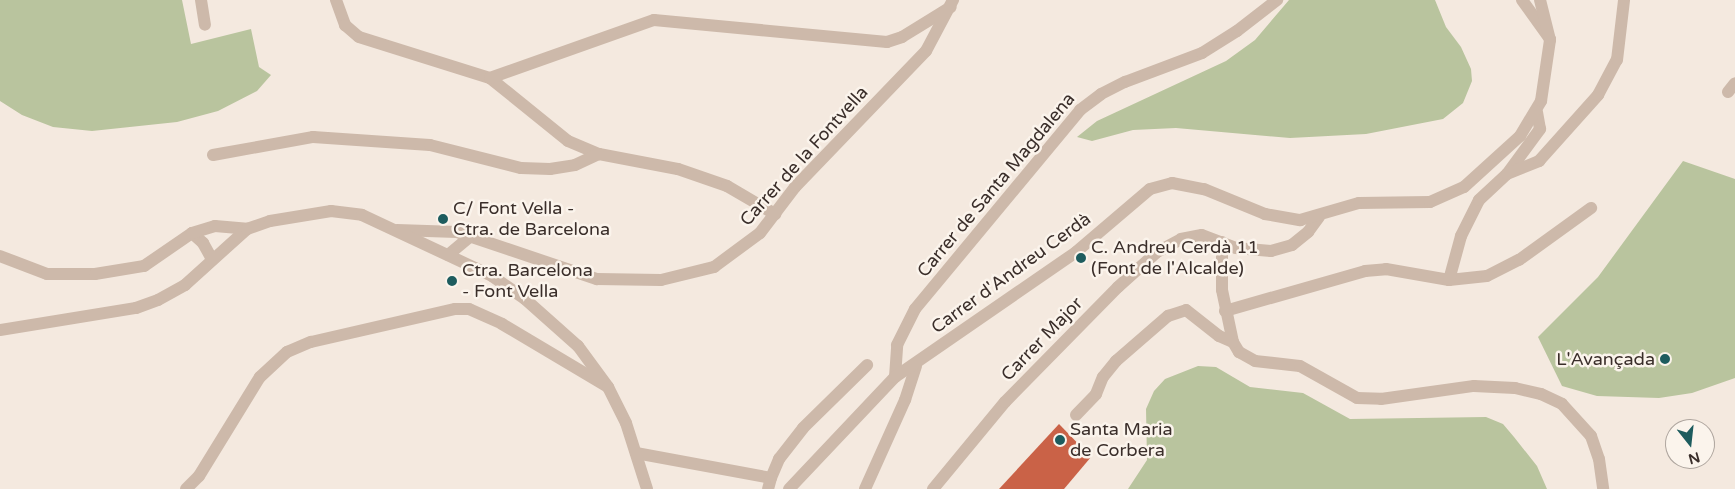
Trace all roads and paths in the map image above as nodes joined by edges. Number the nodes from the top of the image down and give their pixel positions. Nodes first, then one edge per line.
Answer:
1 (201, 0) edge
2 (336, 0) edge
3 (1277, 0) edge
4 (1522, 0) edge
5 (1540, 0) edge
6 (1624, 0) edge
7 (952, 3) edge
8 (205, 25) dead end
9 (1550, 40) junction
10 (490, 78) junction
11 (1537, 112) junction
12 (599, 154) junction
13 (213, 155) dead end
14 (1507, 174) junction
15 (1592, 208) dead end
16 (775, 214) junction
17 (1319, 217) junction
18 (247, 229) junction
19 (397, 230) junction
20 (192, 233) junction
21 (468, 238) junction
22 (1222, 242) junction
23 (448, 254) junction
24 (0, 256) edge
25 (212, 259) junction
26 (1449, 280) junction
27 (1225, 312) junction
28 (0, 330) edge
29 (1233, 342) junction
30 (867, 365) dead end
31 (916, 366) junction
32 (895, 377) junction
33 (608, 387) junction
34 (1076, 415) dead end
35 (636, 452) junction
36 (769, 483) edge
37 (186, 489) edge
38 (646, 489) edge
39 (789, 489) edge
40 (865, 489) edge
41 (933, 489) edge
42 (1603, 489) edge

1 - 8 street
2 - 10 street
3 - 32 street, Carrer de Santa Magdalena
4 - 9 street
5 - 9 street
6 - 14 street
7 - 10 street
7 - 16 street, Carrer de la Fontvella
9 - 11 street
10 - 12 street
11 - 14 street
11 - 17 street
12 - 13 street
12 - 16 street
14 - 26 street
15 - 26 street
16 - 21 street, Carrer de la Fontvella
17 - 22 street, Carrer Major
17 - 31 street, Carrer d'Andreu Cerdà
18 - 19 street
18 - 20 street
18 - 25 street
19 - 21 street, Carrer de la Fontvella
19 - 23 street
20 - 24 street
20 - 25 street
21 - 23 street
22 - 27 street
22 - 41 street, Carrer Major
23 - 33 street
25 - 28 street
26 - 27 street
27 - 29 street
29 - 34 street
29 - 42 street
30 - 36 street
31 - 32 street, Carrer d'Andreu Cerdà
31 - 40 street
32 - 39 street, Carrer d'Andreu Cerdà
33 - 35 street
33 - 37 street
35 - 36 street
35 - 38 street

